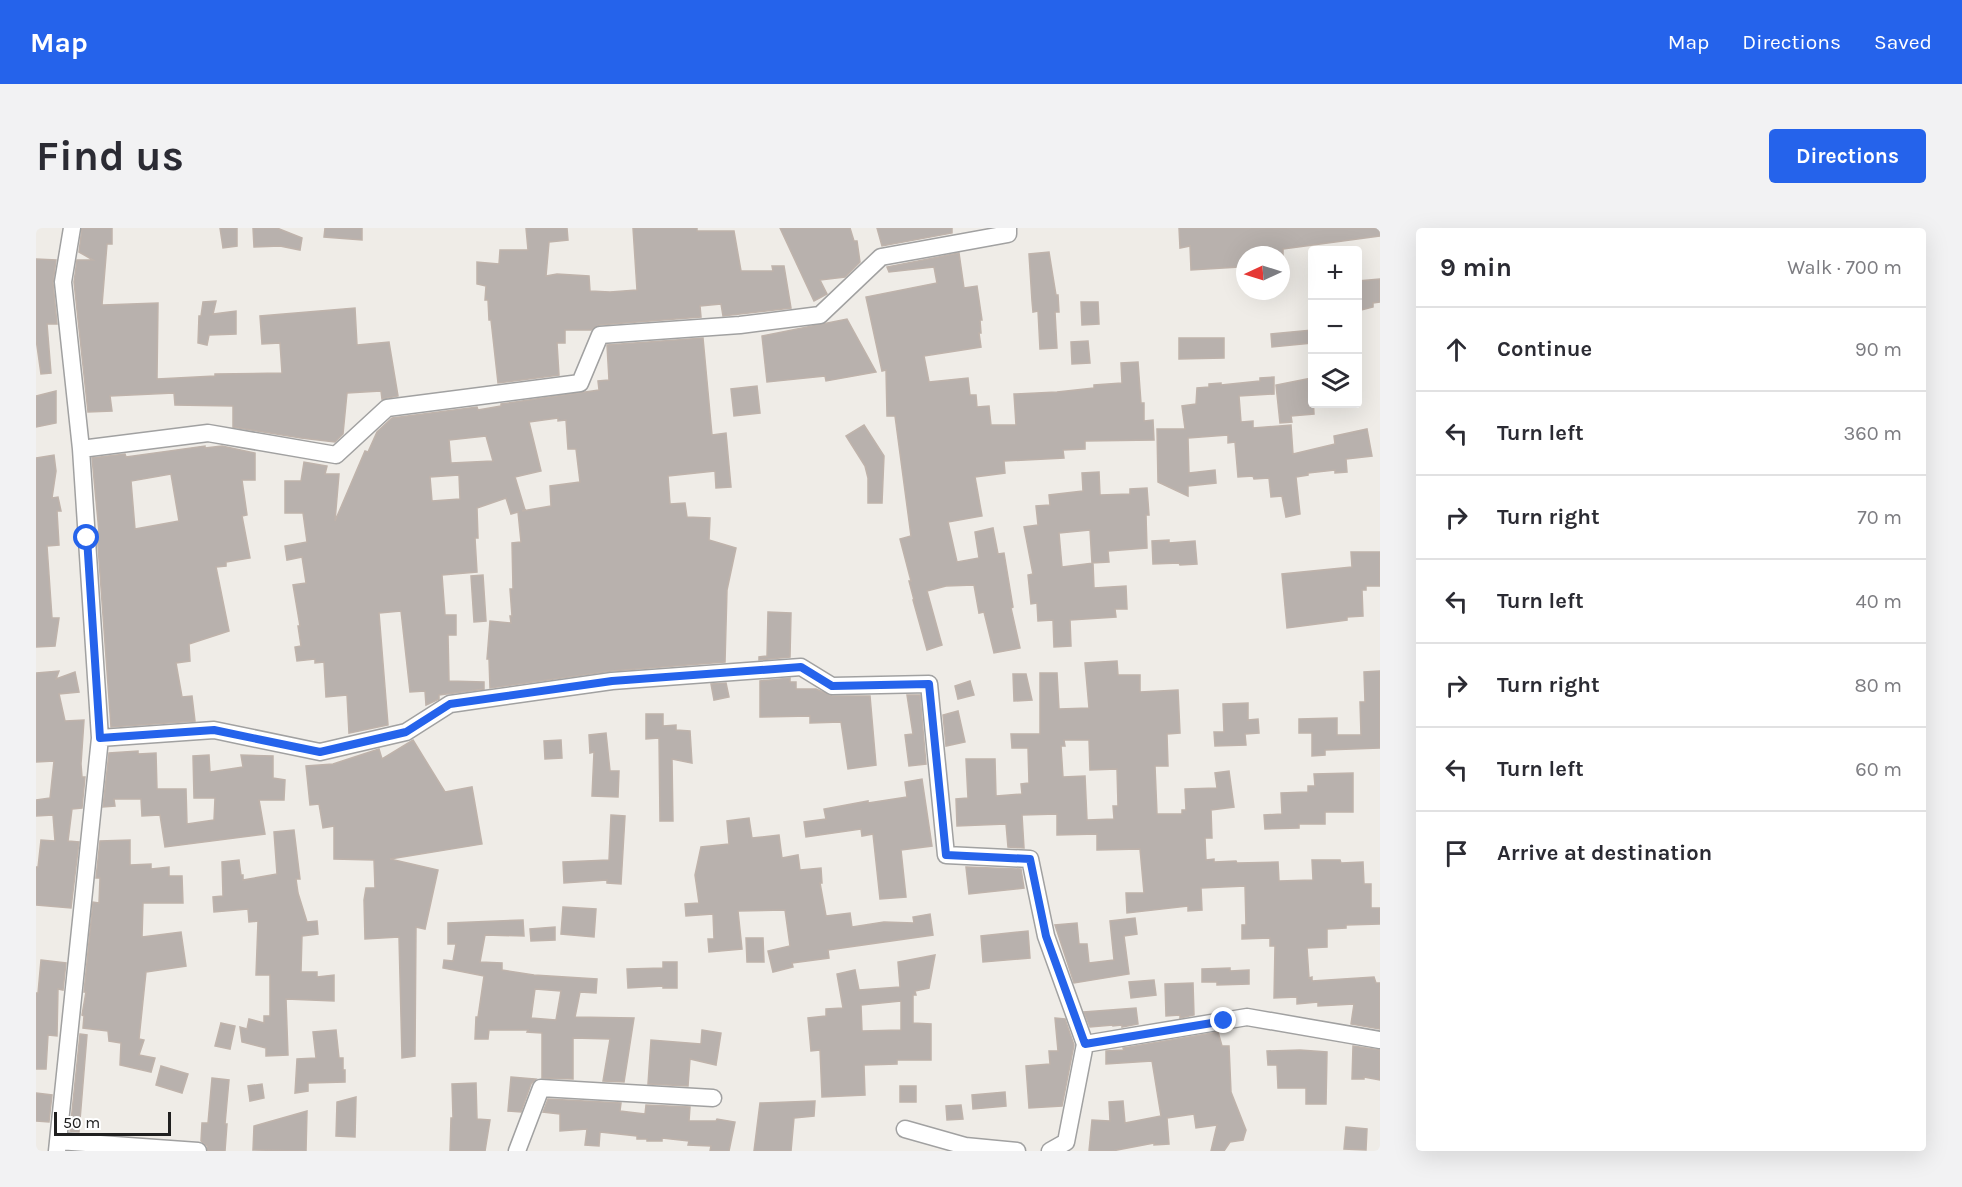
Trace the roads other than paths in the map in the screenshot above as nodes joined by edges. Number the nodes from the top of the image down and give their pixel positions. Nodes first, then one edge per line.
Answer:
1 (72, 228) edge
2 (1008, 228) edge
3 (81, 449) junction
4 (100, 738) junction
5 (1380, 1040) edge
6 (1085, 1044) junction
7 (713, 1098) dead end
8 (905, 1130) dead end
9 (58, 1146) edge
10 (198, 1151) edge
11 (517, 1151) edge
12 (1017, 1151) edge
13 (1050, 1151) edge

1 - 3 street
2 - 3 street
3 - 4 street
4 - 6 street
4 - 9 street
5 - 6 street
6 - 13 street
7 - 11 street
8 - 12 street
9 - 10 street

